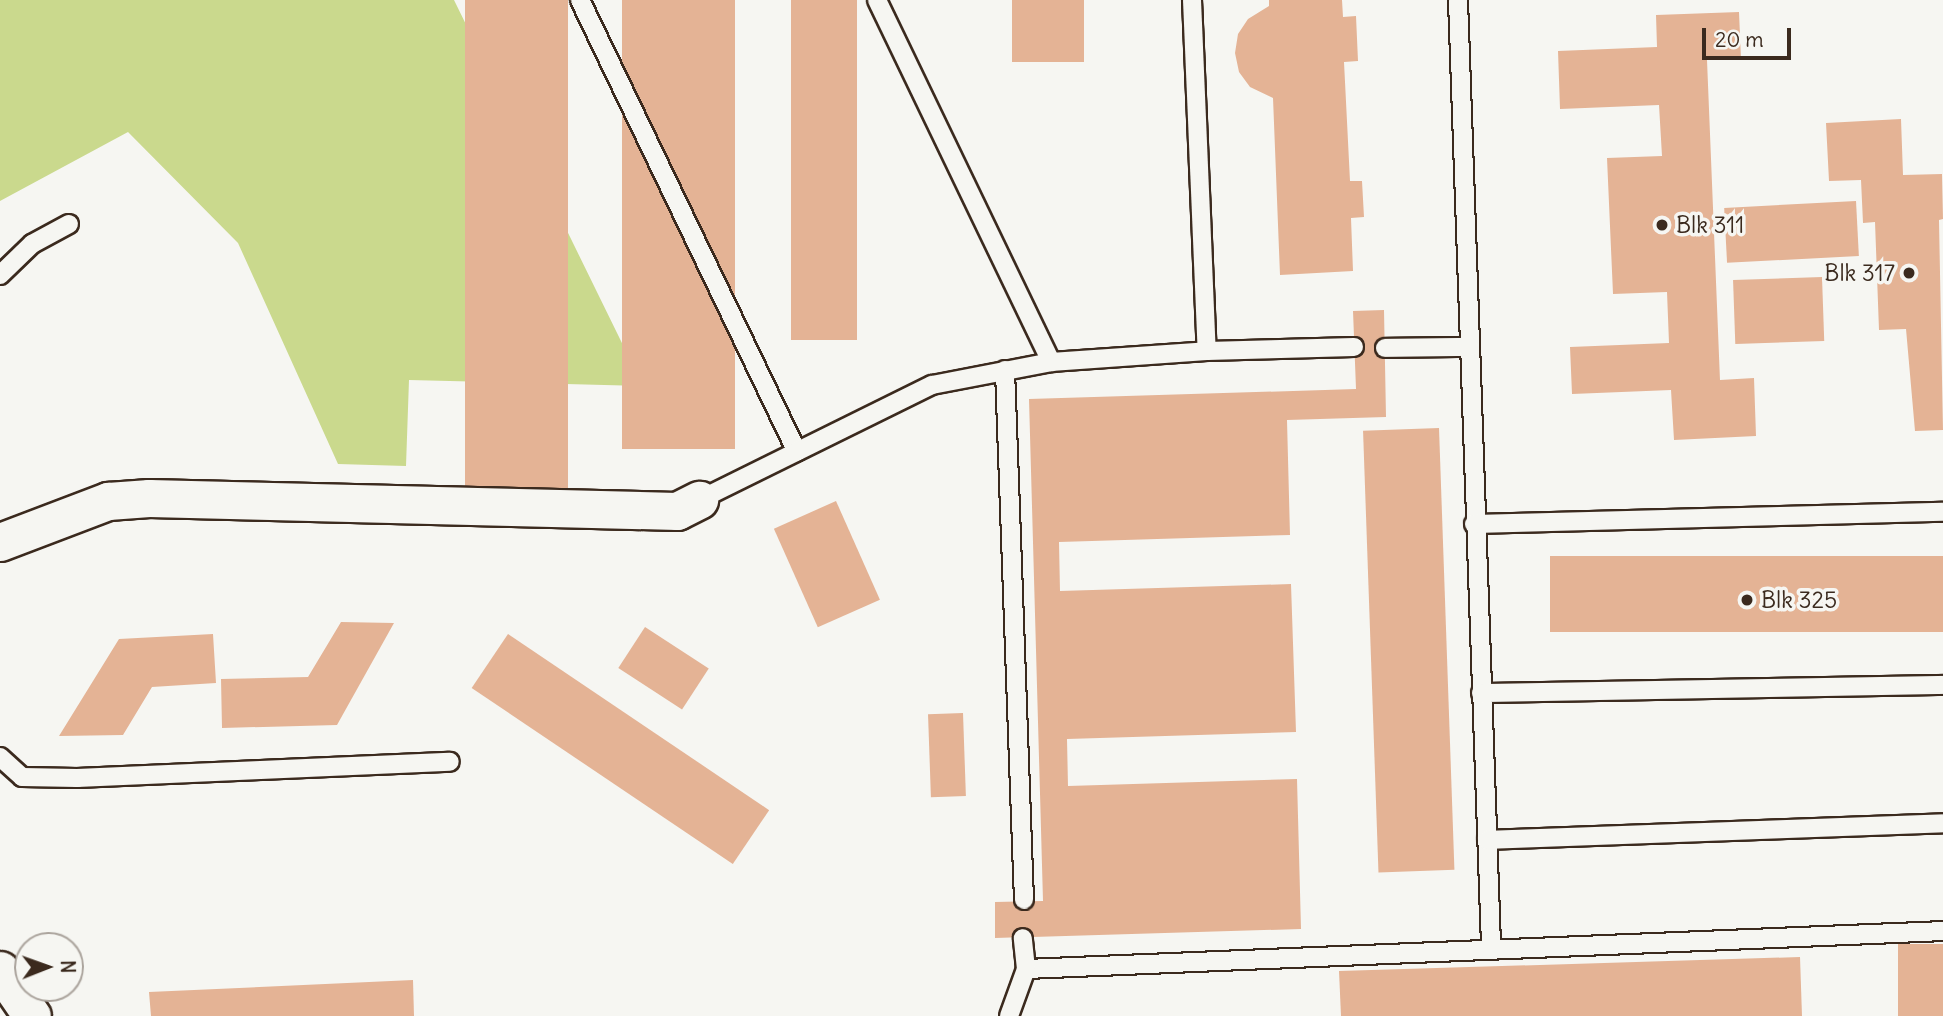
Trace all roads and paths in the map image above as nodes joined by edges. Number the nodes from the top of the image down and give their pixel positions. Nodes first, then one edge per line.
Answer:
1 (580, 0) edge
2 (877, 0) edge
3 (1192, 0) edge
4 (1458, 0) edge
5 (69, 224) dead end
6 (0, 275) edge
7 (1354, 348) dead end
8 (1385, 348) dead end
9 (1469, 348) junction
10 (1207, 351) junction
11 (1051, 362) junction
12 (1005, 370) junction
13 (797, 452) junction
14 (699, 500) joint
15 (1943, 512) edge
16 (1474, 524) junction
17 (0, 542) edge
18 (1943, 685) edge
19 (1481, 693) junction
20 (0, 757) edge
21 (450, 762) dead end
22 (1943, 823) edge
23 (1487, 840) junction
24 (1024, 901) dead end
25 (1943, 931) edge
26 (1023, 938) dead end
27 (1491, 947) junction
28 (1026, 969) junction
29 (0, 970) edge
30 (32, 1016) edge
31 (1009, 1016) edge

1 - 13 lane
2 - 11 lane
3 - 10 lane
4 - 9 lane
5 - 6 lane
7 - 10 lane
8 - 9 lane
9 - 16 lane
10 - 11 lane
11 - 12 lane
12 - 13 lane
12 - 24 lane
13 - 14 lane
14 - 17 street
15 - 16 lane
16 - 19 lane
18 - 19 lane
19 - 23 lane
20 - 21 lane
22 - 23 lane
23 - 27 lane
25 - 27 lane
26 - 28 lane
27 - 28 lane
28 - 31 lane
29 - 30 street

